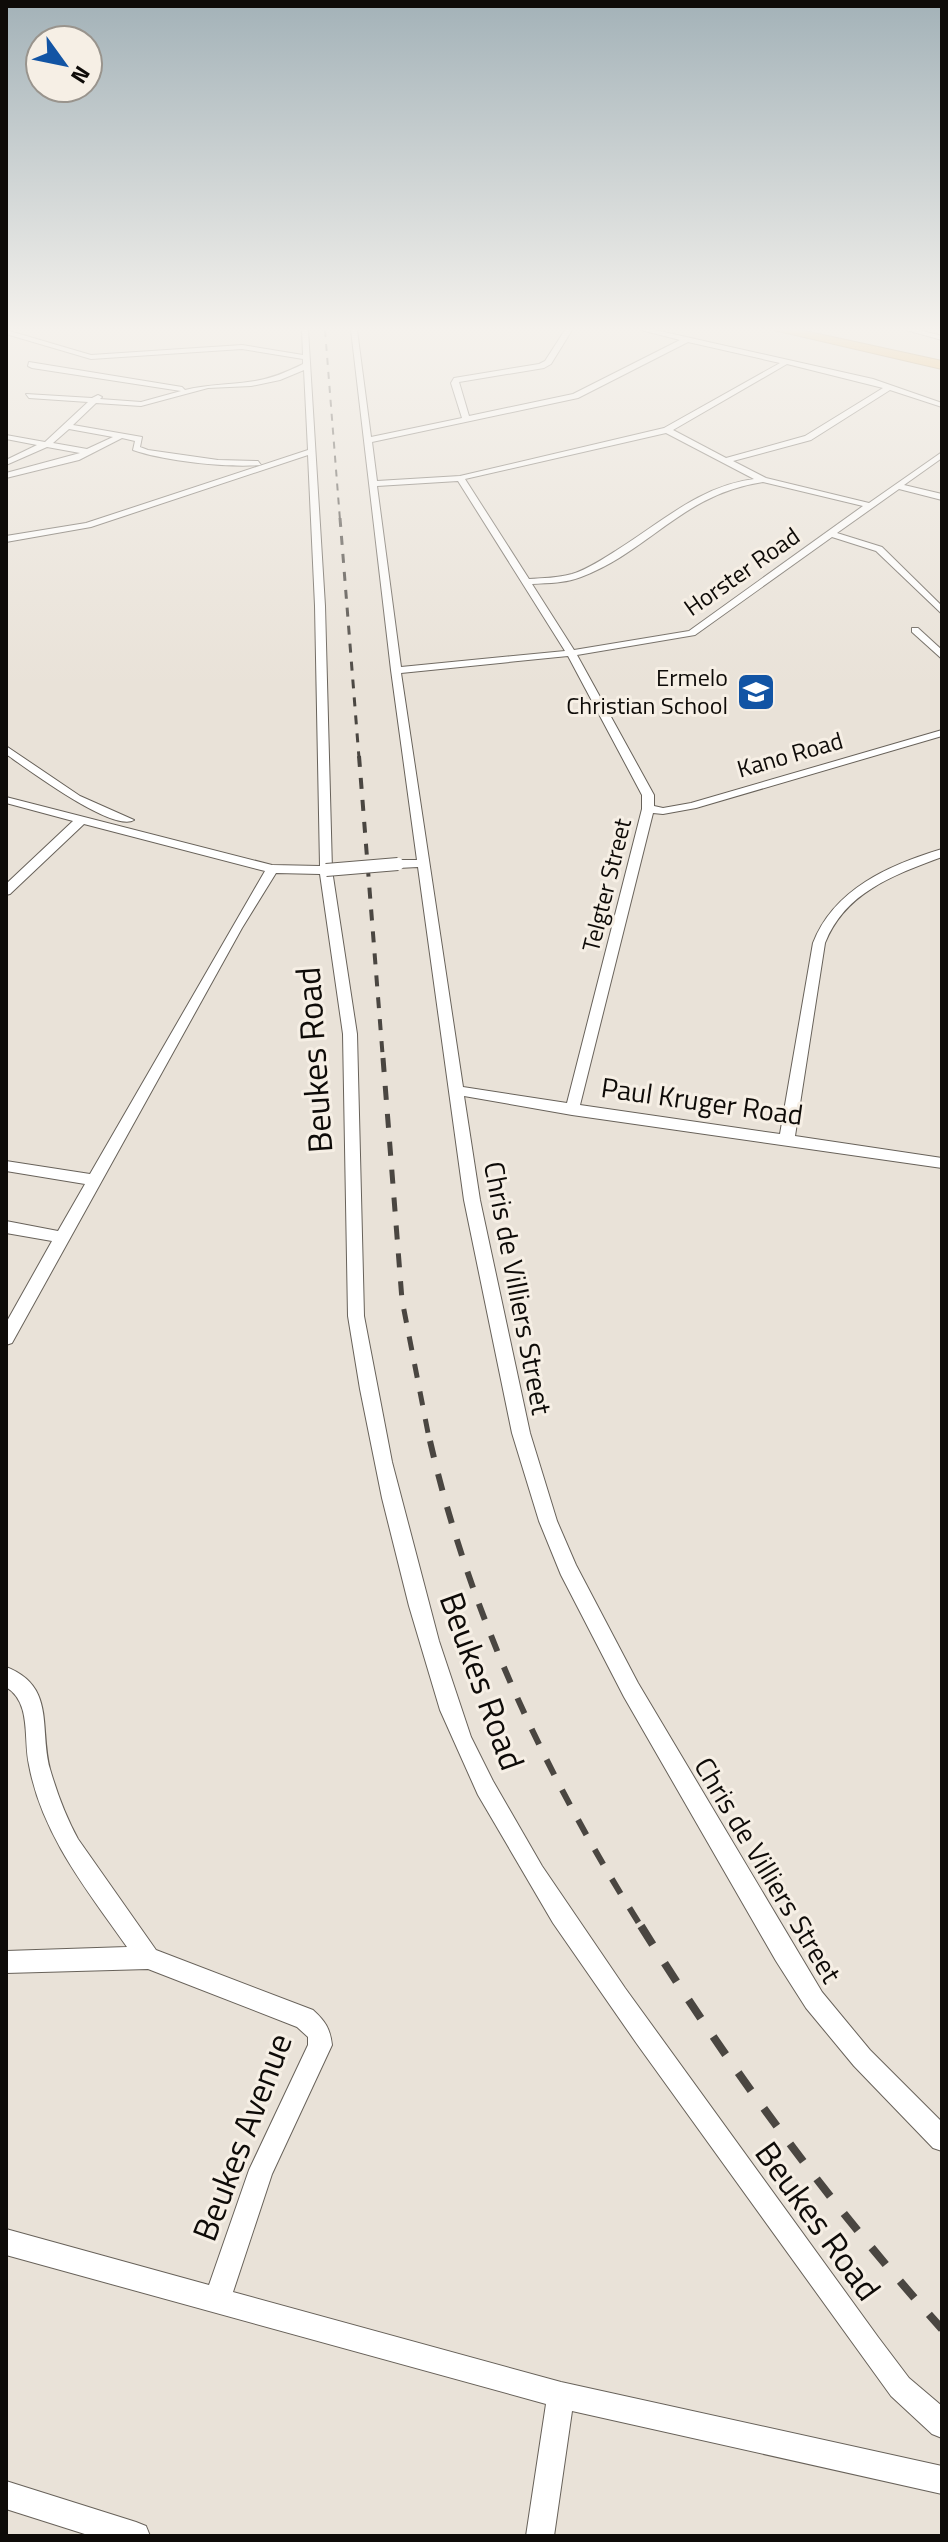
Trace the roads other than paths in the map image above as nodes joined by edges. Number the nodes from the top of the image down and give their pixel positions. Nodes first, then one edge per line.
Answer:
1 (36, 449) edge
2 (71, 449) edge
3 (96, 449) edge
4 (139, 449) edge
5 (369, 449) edge
6 (587, 449) edge
7 (704, 449) edge
8 (769, 449) edge
9 (312, 451) joint
10 (89, 452) junction
11 (942, 454) edge
12 (727, 460) junction
13 (6, 462) edge
14 (271, 463) junction
15 (28, 472) junction
16 (6, 476) edge
17 (460, 478) junction
18 (763, 480) junction
19 (374, 484) junction
20 (897, 486) junction
21 (942, 497) edge
22 (868, 505) junction
23 (831, 534) junction
24 (6, 539) edge
25 (525, 582) junction
26 (942, 611) edge
27 (915, 630) dead end
28 (571, 653) junction
29 (942, 656) edge
30 (396, 670) junction
31 (942, 733) edge
32 (6, 749) edge
33 (6, 800) edge
34 (648, 809) junction
35 (83, 818) junction
36 (176, 842) junction
37 (942, 853) edge
38 (424, 863) junction
39 (272, 869) junction
40 (326, 870) junction
41 (6, 891) edge
42 (455, 1090) junction
43 (572, 1110) junction
44 (787, 1138) junction
45 (942, 1163) edge
46 (6, 1166) edge
47 (94, 1180) junction
48 (6, 1227) edge
49 (62, 1237) junction
50 (8, 1330) edge
51 (6, 1676) edge
52 (148, 1958) junction
53 (6, 1962) edge
54 (942, 2139) edge
55 (6, 2242) edge
56 (217, 2300) junction
57 (561, 2395) junction
58 (942, 2424) edge
59 (942, 2480) edge
60 (6, 2495) edge
61 (136, 2536) edge
62 (540, 2536) edge

1 - 13 street
2 - 10 street
3 - 10 street
4 - 14 street
5 - 19 street, Chris de Villiers Street
6 - 17 street
7 - 12 street
8 - 12 street
9 - 14 street
9 - 40 street, Beukes Road
10 - 15 street
11 - 20 street, Horster Road
12 - 18 street
13 - 15 street
14 - 24 street
15 - 16 street
17 - 19 street
17 - 25 street, Telgter Street
18 - 22 street
18 - 25 street
19 - 30 street, Chris de Villiers Street
20 - 21 street
20 - 22 street, Horster Road
22 - 23 street, Horster Road
23 - 26 street
23 - 28 street, Horster Road
25 - 28 street, Telgter Street
27 - 29 street
28 - 30 street, Horster Road
28 - 34 street, Telgter Street
30 - 38 street, Chris de Villiers Street
31 - 34 street, Kano Road
32 - 36 street
33 - 35 street
34 - 43 street, Telgter Street
35 - 36 street
35 - 41 street
36 - 39 street
37 - 44 street
38 - 40 street, bridge
38 - 42 street, Chris de Villiers Street
39 - 40 street
39 - 47 street
40 - 58 street, Beukes Road
42 - 43 street, Paul Kruger Road
42 - 54 street, Chris de Villiers Street
43 - 44 street, Paul Kruger Road
44 - 45 street, Paul Kruger Road
46 - 47 street
47 - 49 street
48 - 49 street
49 - 50 street
51 - 52 street
52 - 53 street
52 - 56 street, Beukes Avenue
55 - 56 street
56 - 57 street
57 - 59 street
57 - 62 street
60 - 61 street

